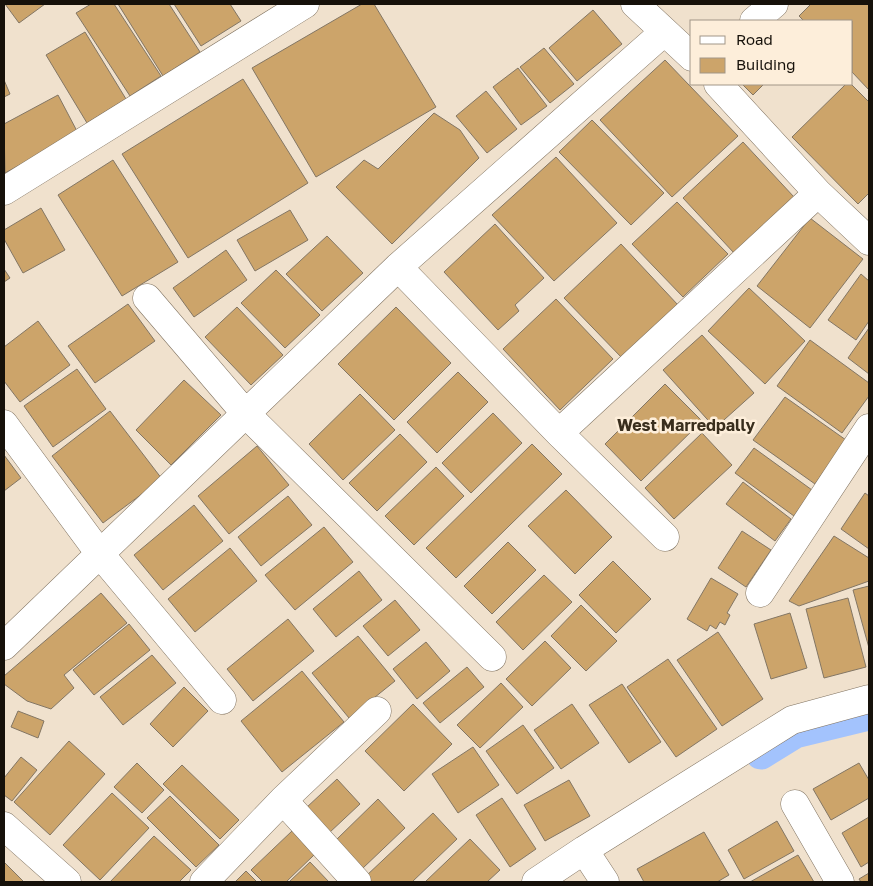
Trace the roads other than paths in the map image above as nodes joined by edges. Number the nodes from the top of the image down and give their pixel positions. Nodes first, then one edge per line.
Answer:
1 (305, 4) edge
2 (635, 4) edge
3 (774, 4) edge
4 (755, 20) edge
5 (664, 32) junction
6 (690, 55) edge
7 (719, 85) edge
8 (4, 191) edge
9 (818, 193) junction
10 (869, 241) edge
11 (398, 267) junction
12 (147, 298) dead end
13 (246, 414) junction
14 (4, 424) edge
15 (869, 428) edge
16 (559, 433) junction
17 (665, 537) dead end
18 (100, 554) junction
19 (760, 593) dead end
20 (4, 646) edge
21 (492, 657) dead end
22 (869, 699) edge
23 (222, 700) dead end
24 (377, 711) dead end
25 (290, 793) junction
26 (795, 804) dead end
27 (4, 826) edge
28 (594, 865) edge
29 (67, 882) edge
30 (204, 882) edge
31 (357, 882) edge
32 (536, 882) edge
33 (840, 882) edge

1 - 8 street
2 - 5 street
3 - 4 street
5 - 6 street
5 - 11 street
7 - 9 street
9 - 10 street
9 - 16 street
11 - 13 street
11 - 16 street
12 - 13 street
13 - 18 street
13 - 21 street
14 - 18 street
15 - 19 street
16 - 17 street
18 - 20 street
18 - 23 street
22 - 28 street
24 - 25 street
25 - 30 street
25 - 31 street
26 - 33 street
27 - 29 street
28 - 32 street

